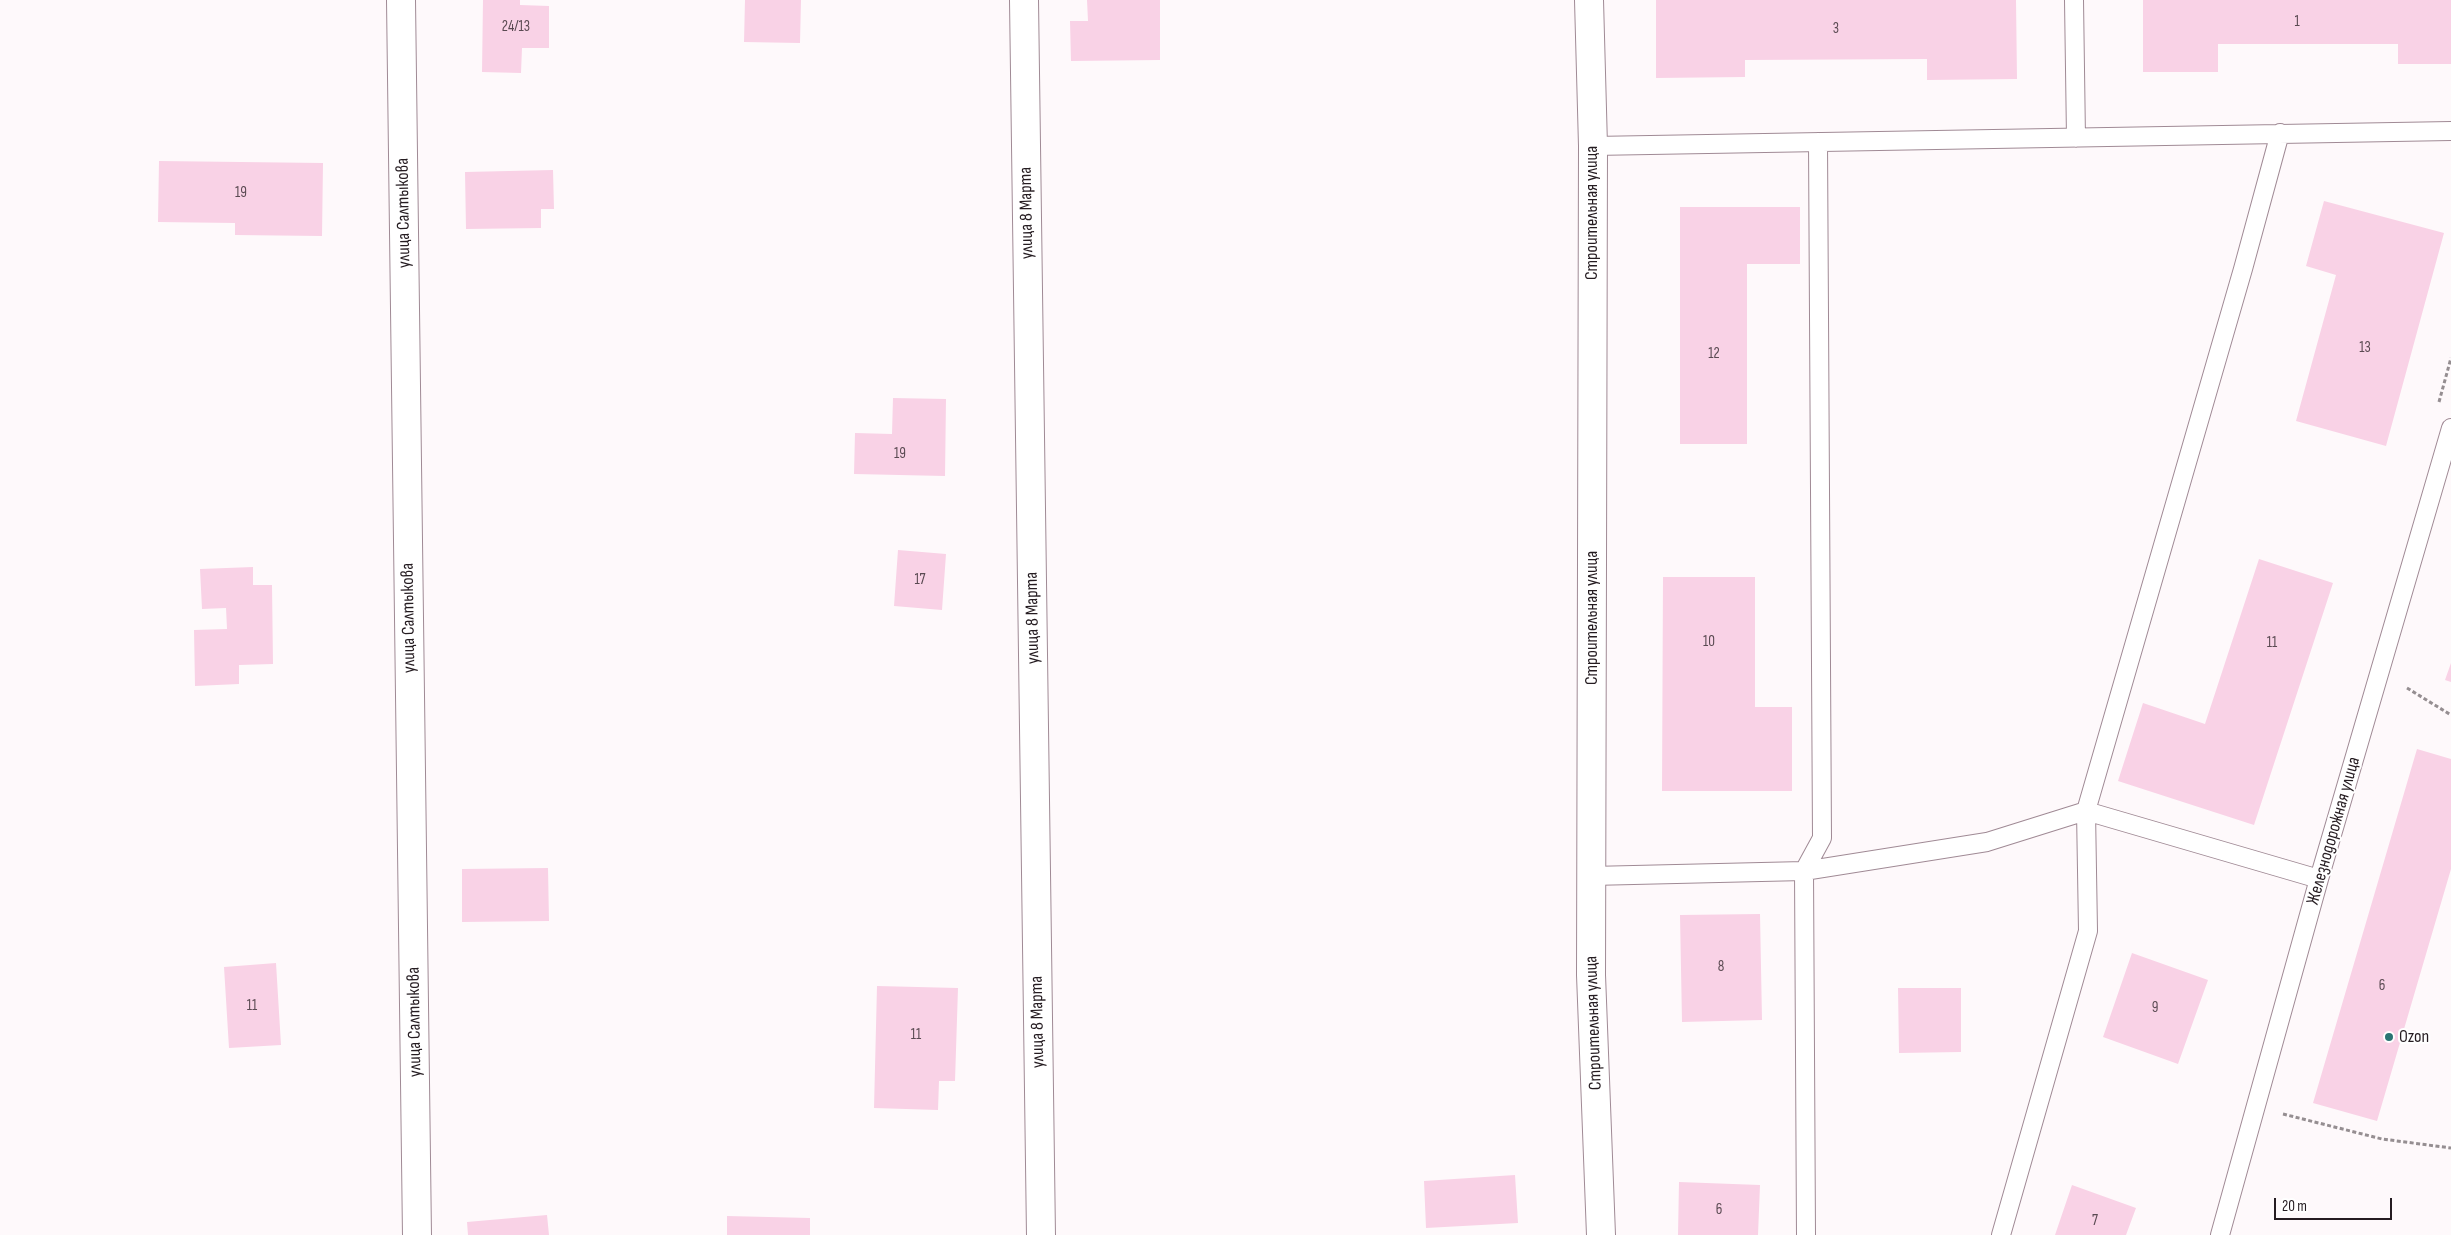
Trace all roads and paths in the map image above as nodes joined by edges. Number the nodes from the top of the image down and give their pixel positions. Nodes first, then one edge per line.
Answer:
1 (401, 0) edge
2 (1024, 0) edge
3 (1589, 0) edge
4 (2074, 0) edge
5 (2451, 131) edge
6 (2280, 133) junction
7 (2076, 138) junction
8 (1818, 142) junction
9 (1593, 146) junction
10 (2451, 428) edge
11 (2381, 673) junction
12 (2451, 715) edge
13 (2086, 812) junction
14 (1804, 871) junction
15 (1591, 876) junction
16 (2319, 879) junction
17 (2257, 1107) junction
18 (2451, 1148) edge
19 (417, 1235) edge
20 (1041, 1235) edge
21 (1601, 1235) edge
22 (1806, 1235) edge
23 (2001, 1235) edge
24 (2220, 1235) edge

1 - 19 street, улица Салтыкова
2 - 20 street, улица 8 Марта
3 - 9 street, Строительная улица
4 - 7 lane
5 - 6 lane
6 - 7 lane
6 - 13 lane
7 - 8 lane
8 - 9 lane
8 - 14 lane
9 - 15 street, Строительная улица
10 - 11 lane, Железнодорожная улица
11 - 12 path
11 - 16 lane, Железнодорожная улица
13 - 14 lane
13 - 16 lane
13 - 23 lane
14 - 15 lane
14 - 22 lane
15 - 21 street, Строительная улица
16 - 17 lane, Железнодорожная улица
17 - 18 path
17 - 24 lane, Железнодорожная улица

